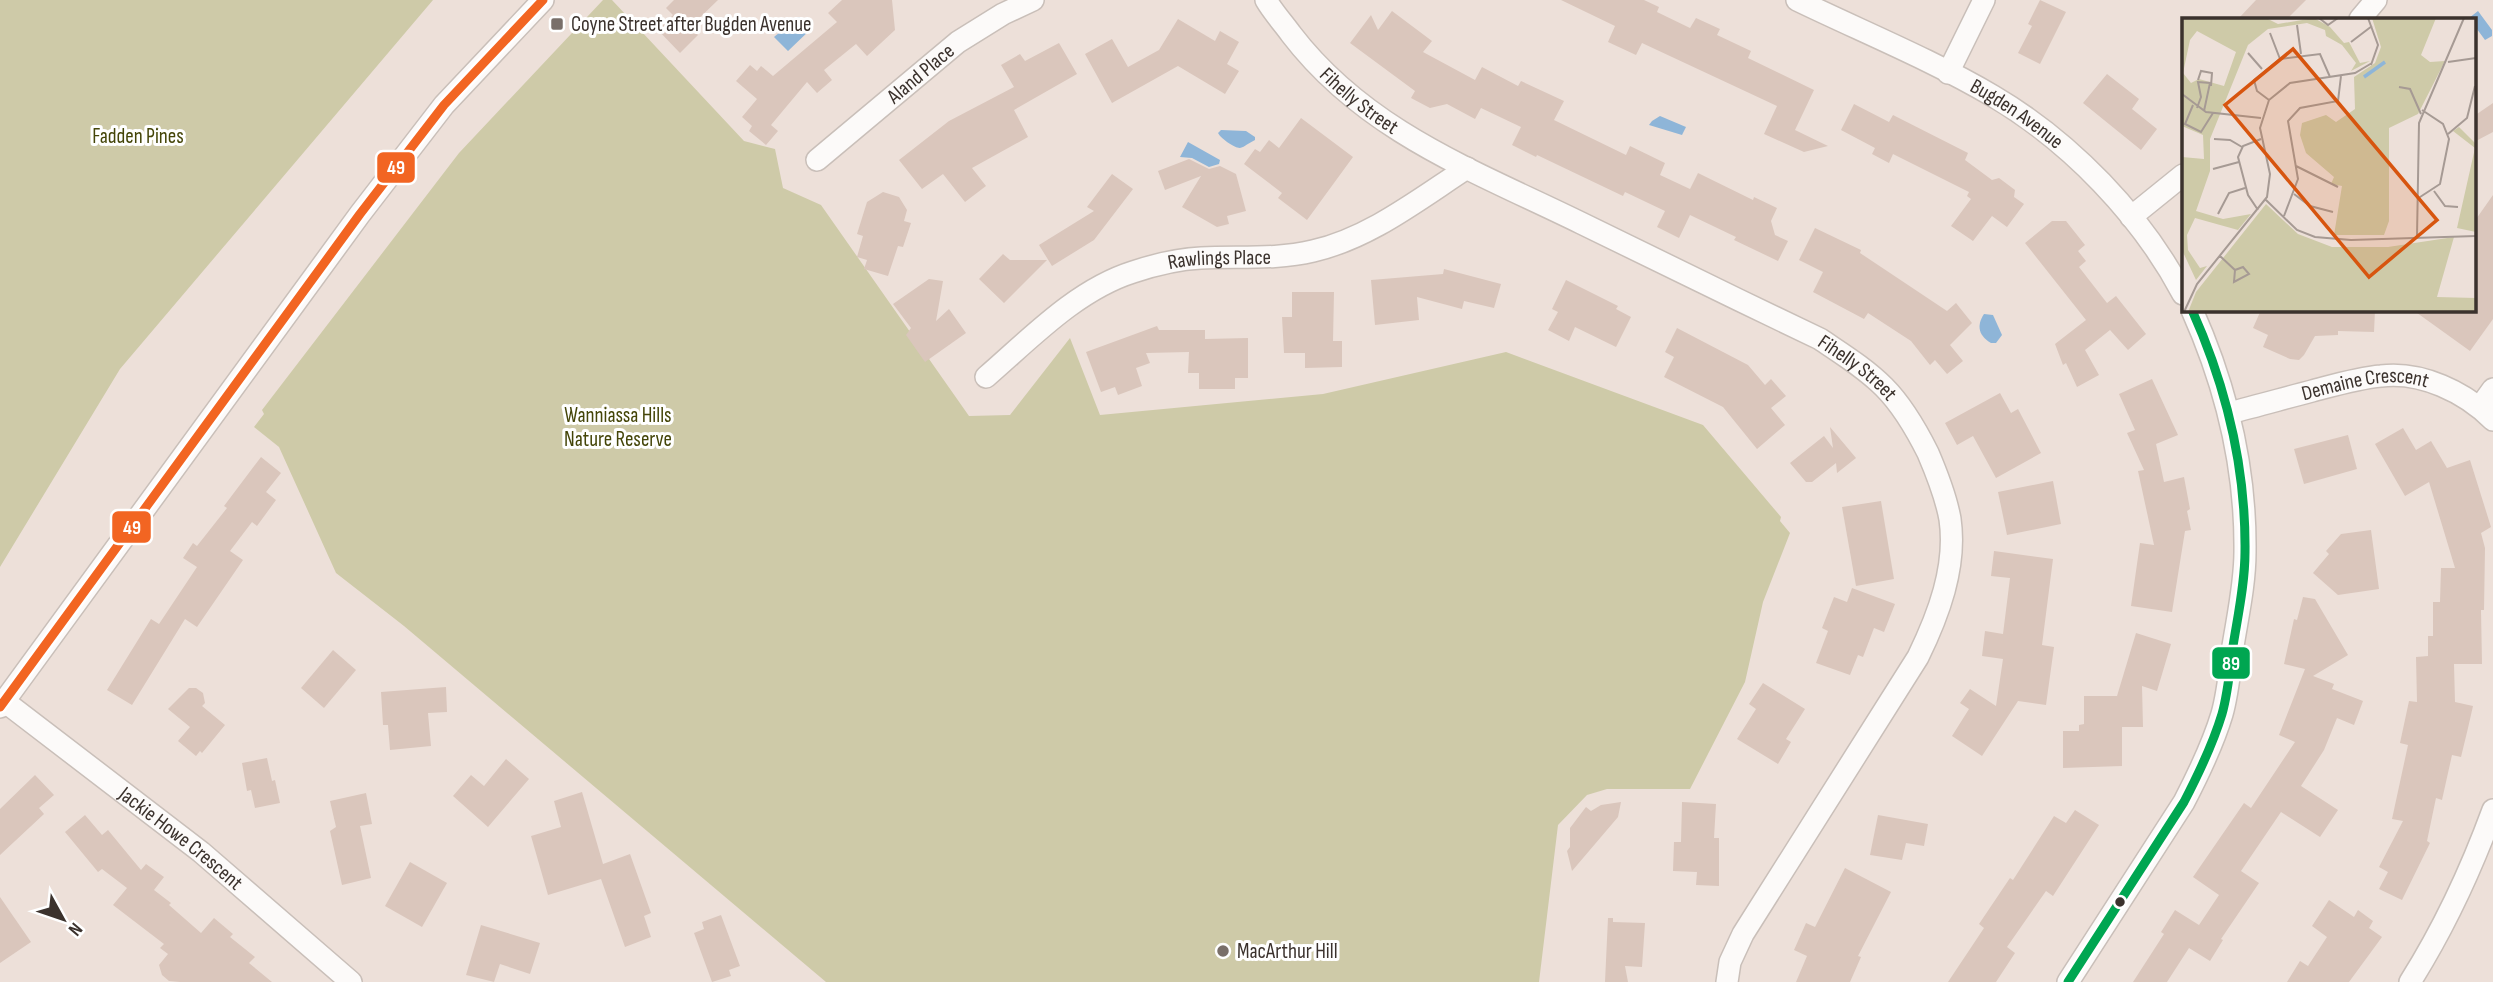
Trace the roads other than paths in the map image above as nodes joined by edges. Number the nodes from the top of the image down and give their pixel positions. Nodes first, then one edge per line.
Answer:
1 (542, 0) edge
2 (1033, 0) edge
3 (1266, 0) edge
4 (1797, 0) edge
5 (1984, 0) edge
6 (2376, 0) edge
7 (2361, 18) edge
8 (1948, 73) junction
9 (817, 160) dead end
10 (1467, 168) junction
11 (2182, 177) edge
12 (2131, 217) junction
13 (2182, 292) edge
14 (2193, 312) edge
15 (986, 377) dead end
16 (2493, 389) edge
17 (2229, 413) junction
18 (2486, 413) edge
19 (2, 704) edge
20 (2493, 810) edge
21 (2139, 862) junction
22 (327, 974) edge
23 (351, 982) edge
24 (1727, 982) edge
25 (2054, 982) edge
26 (2068, 982) edge
27 (2410, 982) edge

1 - 19 street
2 - 9 street, Aland Place
3 - 10 street, Fihelly Street
4 - 8 street, Bugden Avenue
5 - 8 street
6 - 7 street
8 - 12 street, Bugden Avenue
10 - 15 street, Rawlings Place
10 - 24 street, Fihelly Street
11 - 12 street
12 - 13 street, Bugden Avenue
14 - 17 street
16 - 18 street
17 - 18 street, Demaine Crescent
17 - 21 street
19 - 22 street, Jackie Howe Crescent
20 - 27 street
21 - 25 street
21 - 26 street
22 - 23 street, Jackie Howe Crescent

